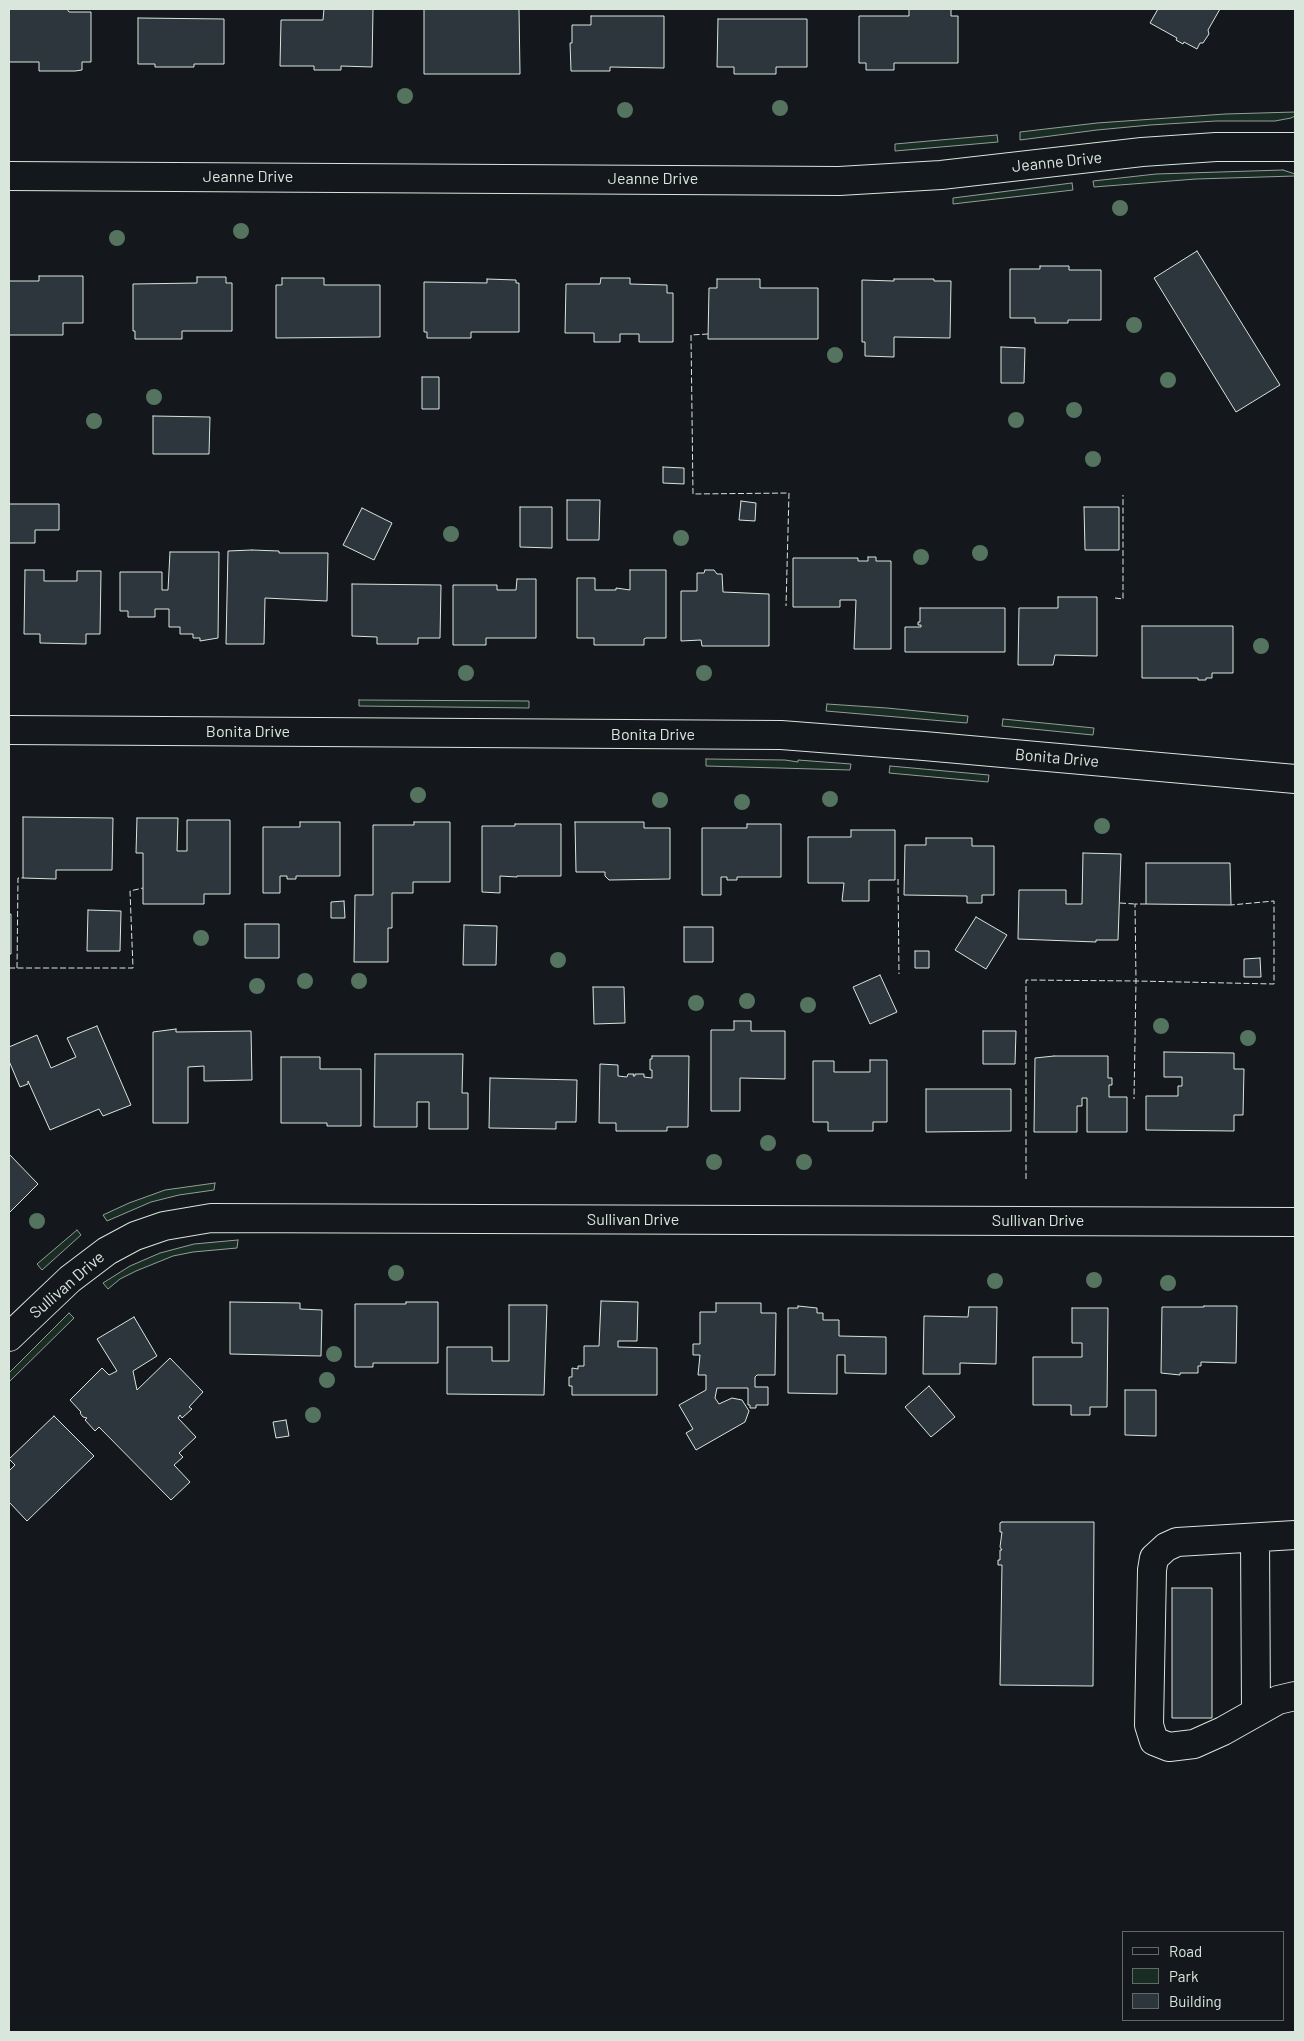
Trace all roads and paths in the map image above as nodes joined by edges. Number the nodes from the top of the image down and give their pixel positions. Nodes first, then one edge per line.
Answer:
1 (1295, 146) edge
2 (9, 176) edge
3 (9, 730) edge
4 (1295, 779) edge
5 (1295, 1222) edge
6 (9, 1337) edge
7 (1295, 1536) edge
8 (1256, 1538) junction
9 (1295, 1696) edge
10 (1256, 1711) junction

1 - 2 street, Jeanne Drive
3 - 4 street, Bonita Drive
5 - 6 street, Sullivan Drive
7 - 8 street
8 - 10 street
8 - 10 street
9 - 10 street

